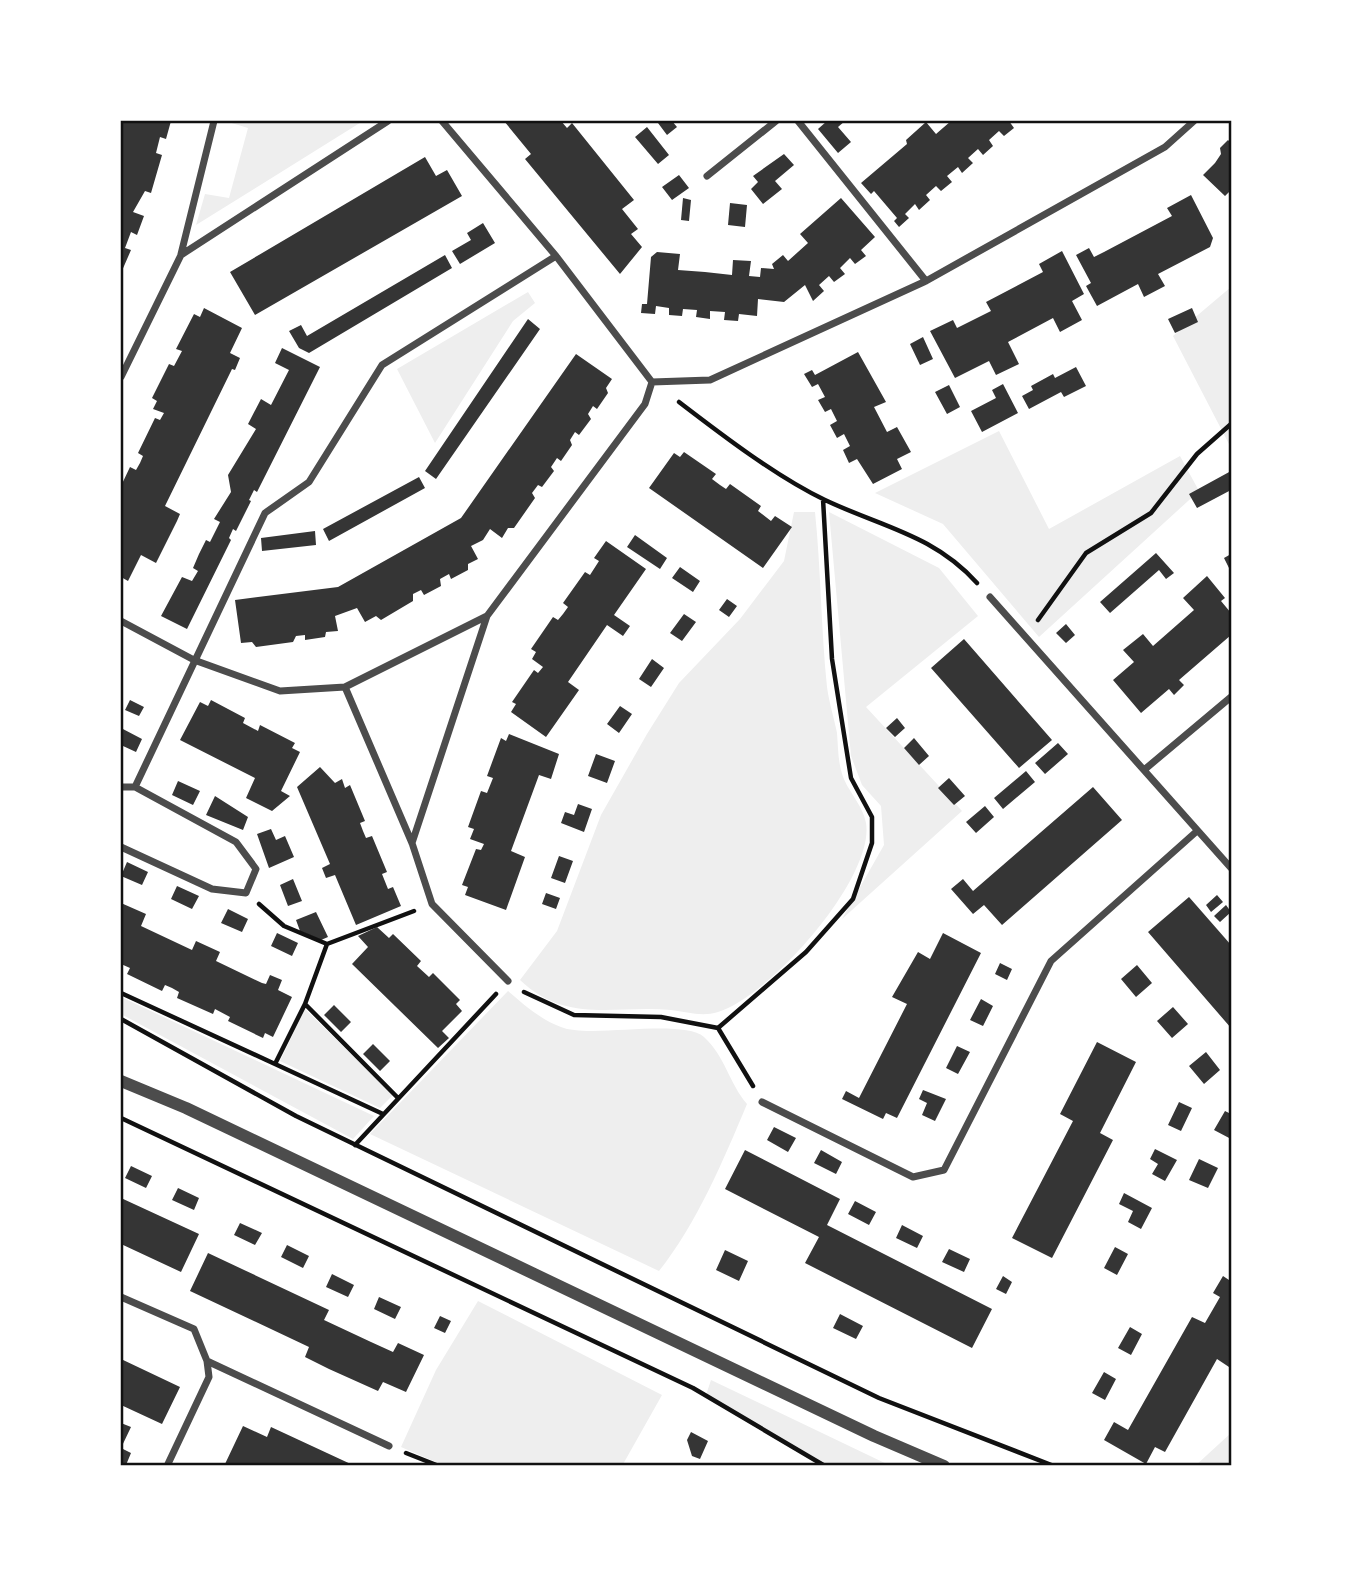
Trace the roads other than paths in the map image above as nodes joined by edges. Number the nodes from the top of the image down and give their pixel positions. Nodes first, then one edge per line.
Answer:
1 (214, 121) edge
2 (388, 121) edge
3 (442, 121) edge
4 (776, 121) edge
5 (798, 121) edge
6 (1194, 121) edge
7 (708, 176) dead end
8 (181, 255) junction
9 (556, 256) junction
10 (926, 281) junction
11 (121, 377) edge
12 (652, 382) junction
13 (990, 597) road end
14 (487, 616) junction
15 (121, 621) edge
16 (194, 660) junction
17 (345, 687) junction
18 (1231, 697) edge
19 (1144, 770) junction
20 (135, 786) junction
21 (121, 788) edge
22 (1197, 831) junction
23 (411, 843) junction
24 (121, 846) edge
25 (1231, 868) edge
26 (508, 981) road end
27 (121, 1081) edge
28 (762, 1102) road end
29 (121, 1297) edge
30 (207, 1361) junction
31 (389, 1446) road end
32 (167, 1466) edge
33 (944, 1466) edge

1 - 8 street
2 - 8 street
3 - 9 street
4 - 7 street
5 - 10 street
6 - 10 street
8 - 11 street
9 - 12 street
9 - 16 street
10 - 12 street
12 - 14 street
13 - 19 street
14 - 17 street
14 - 23 street
15 - 16 street
16 - 17 street
16 - 20 street
17 - 23 street
18 - 19 street
19 - 22 street
20 - 21 street
20 - 24 street
22 - 25 street
22 - 28 street
23 - 26 street
27 - 33 street
29 - 30 street
30 - 31 street
30 - 32 street

